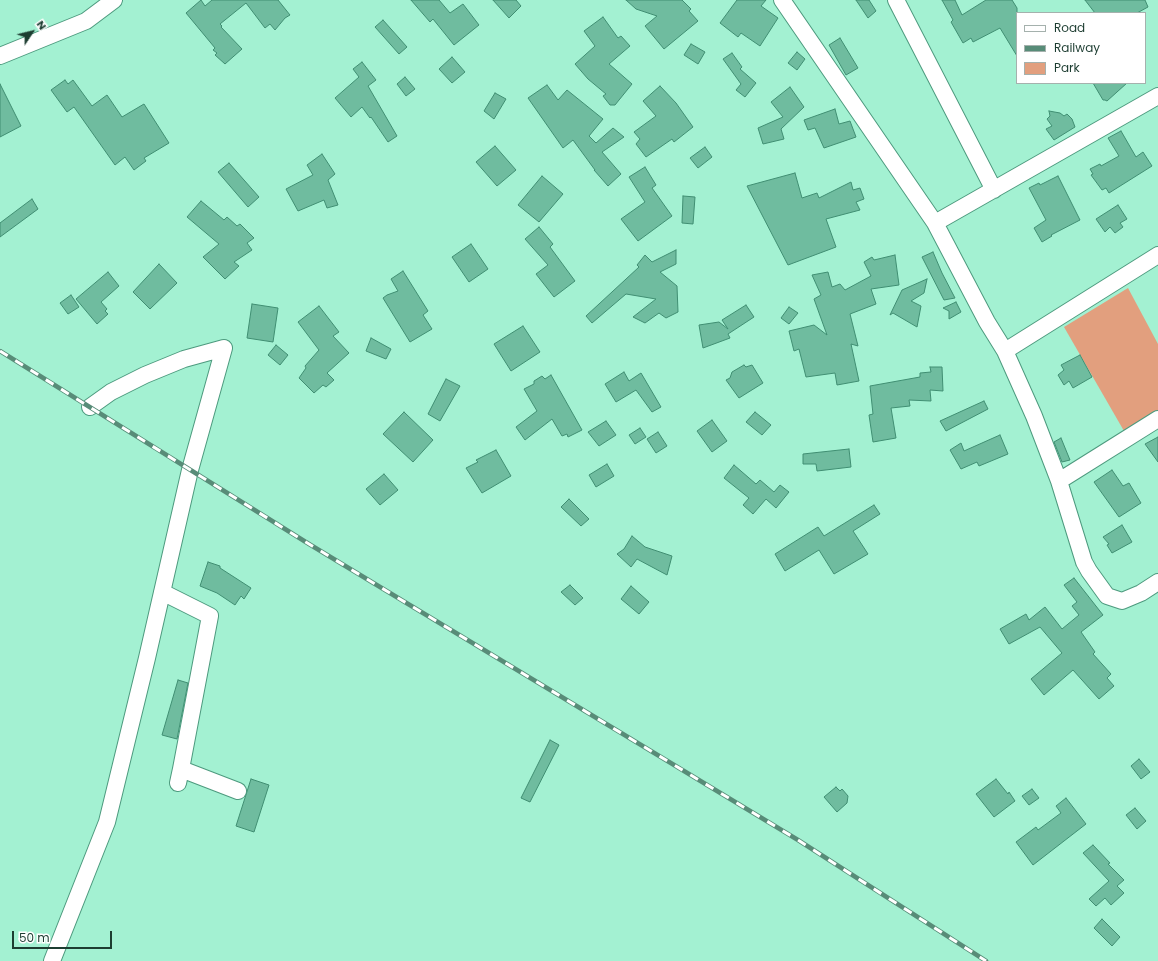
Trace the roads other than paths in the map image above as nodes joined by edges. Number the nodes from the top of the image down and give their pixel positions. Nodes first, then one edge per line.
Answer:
1 (114, 0) edge
2 (782, 0) edge
3 (896, 0) edge
4 (0, 56) edge
5 (1158, 96) edge
6 (994, 190) junction
7 (935, 223) junction
8 (1158, 255) edge
9 (1005, 351) junction
10 (90, 407) dead end
11 (1158, 419) edge
12 (1059, 481) junction
13 (1158, 582) edge
14 (162, 592) junction
15 (238, 791) dead end
16 (52, 961) edge

1 - 4 street
2 - 7 street
3 - 6 street
5 - 6 street
6 - 7 street
7 - 9 street
8 - 9 street
9 - 12 street
10 - 14 street
11 - 12 street
12 - 13 street
14 - 15 street
14 - 16 street

